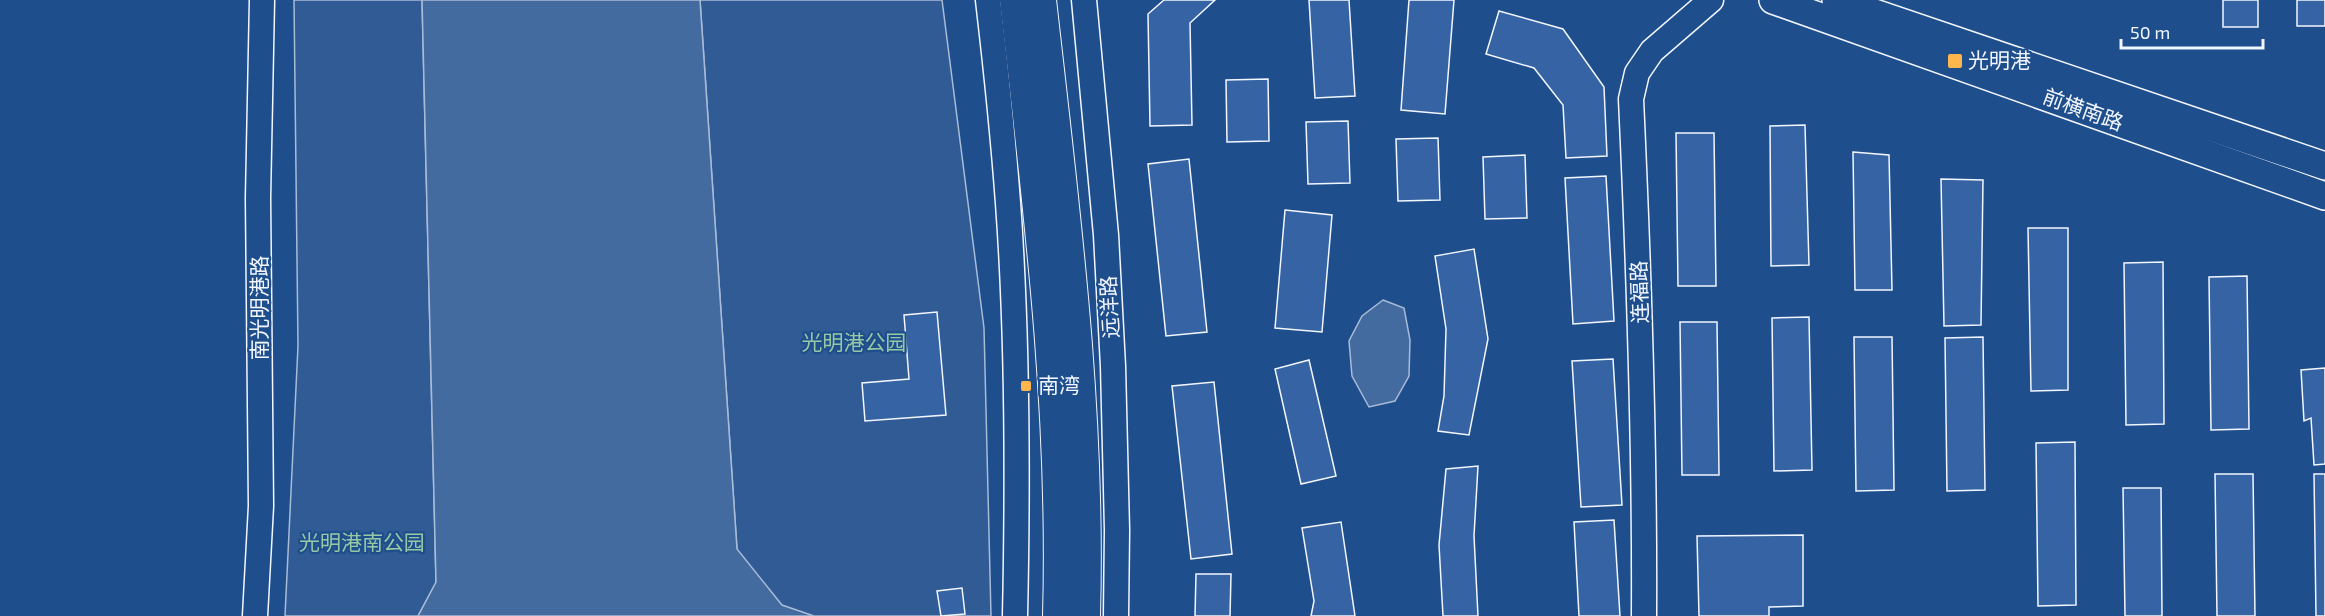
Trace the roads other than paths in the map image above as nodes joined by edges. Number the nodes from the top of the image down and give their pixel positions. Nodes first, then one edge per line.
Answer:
1 (262, 0) edge
2 (988, 0) edge
3 (1016, 0) edge
4 (1040, 0) edge
5 (1084, 0) edge
6 (1711, 0) edge
7 (1773, 0) edge
8 (1836, 0) edge
9 (2325, 166) edge
10 (2325, 196) edge
11 (255, 616) edge
12 (1015, 616) edge
13 (1059, 616) edge
14 (1084, 616) edge
15 (1116, 616) edge
16 (1644, 616) edge

1 - 11 street, 南光明港路
2 - 12 street
3 - 13 highway
4 - 14 highway
5 - 15 street, 远洋路
6 - 16 street, 连福路
7 - 10 main road, 前横南路
8 - 9 main road, 前横南路

